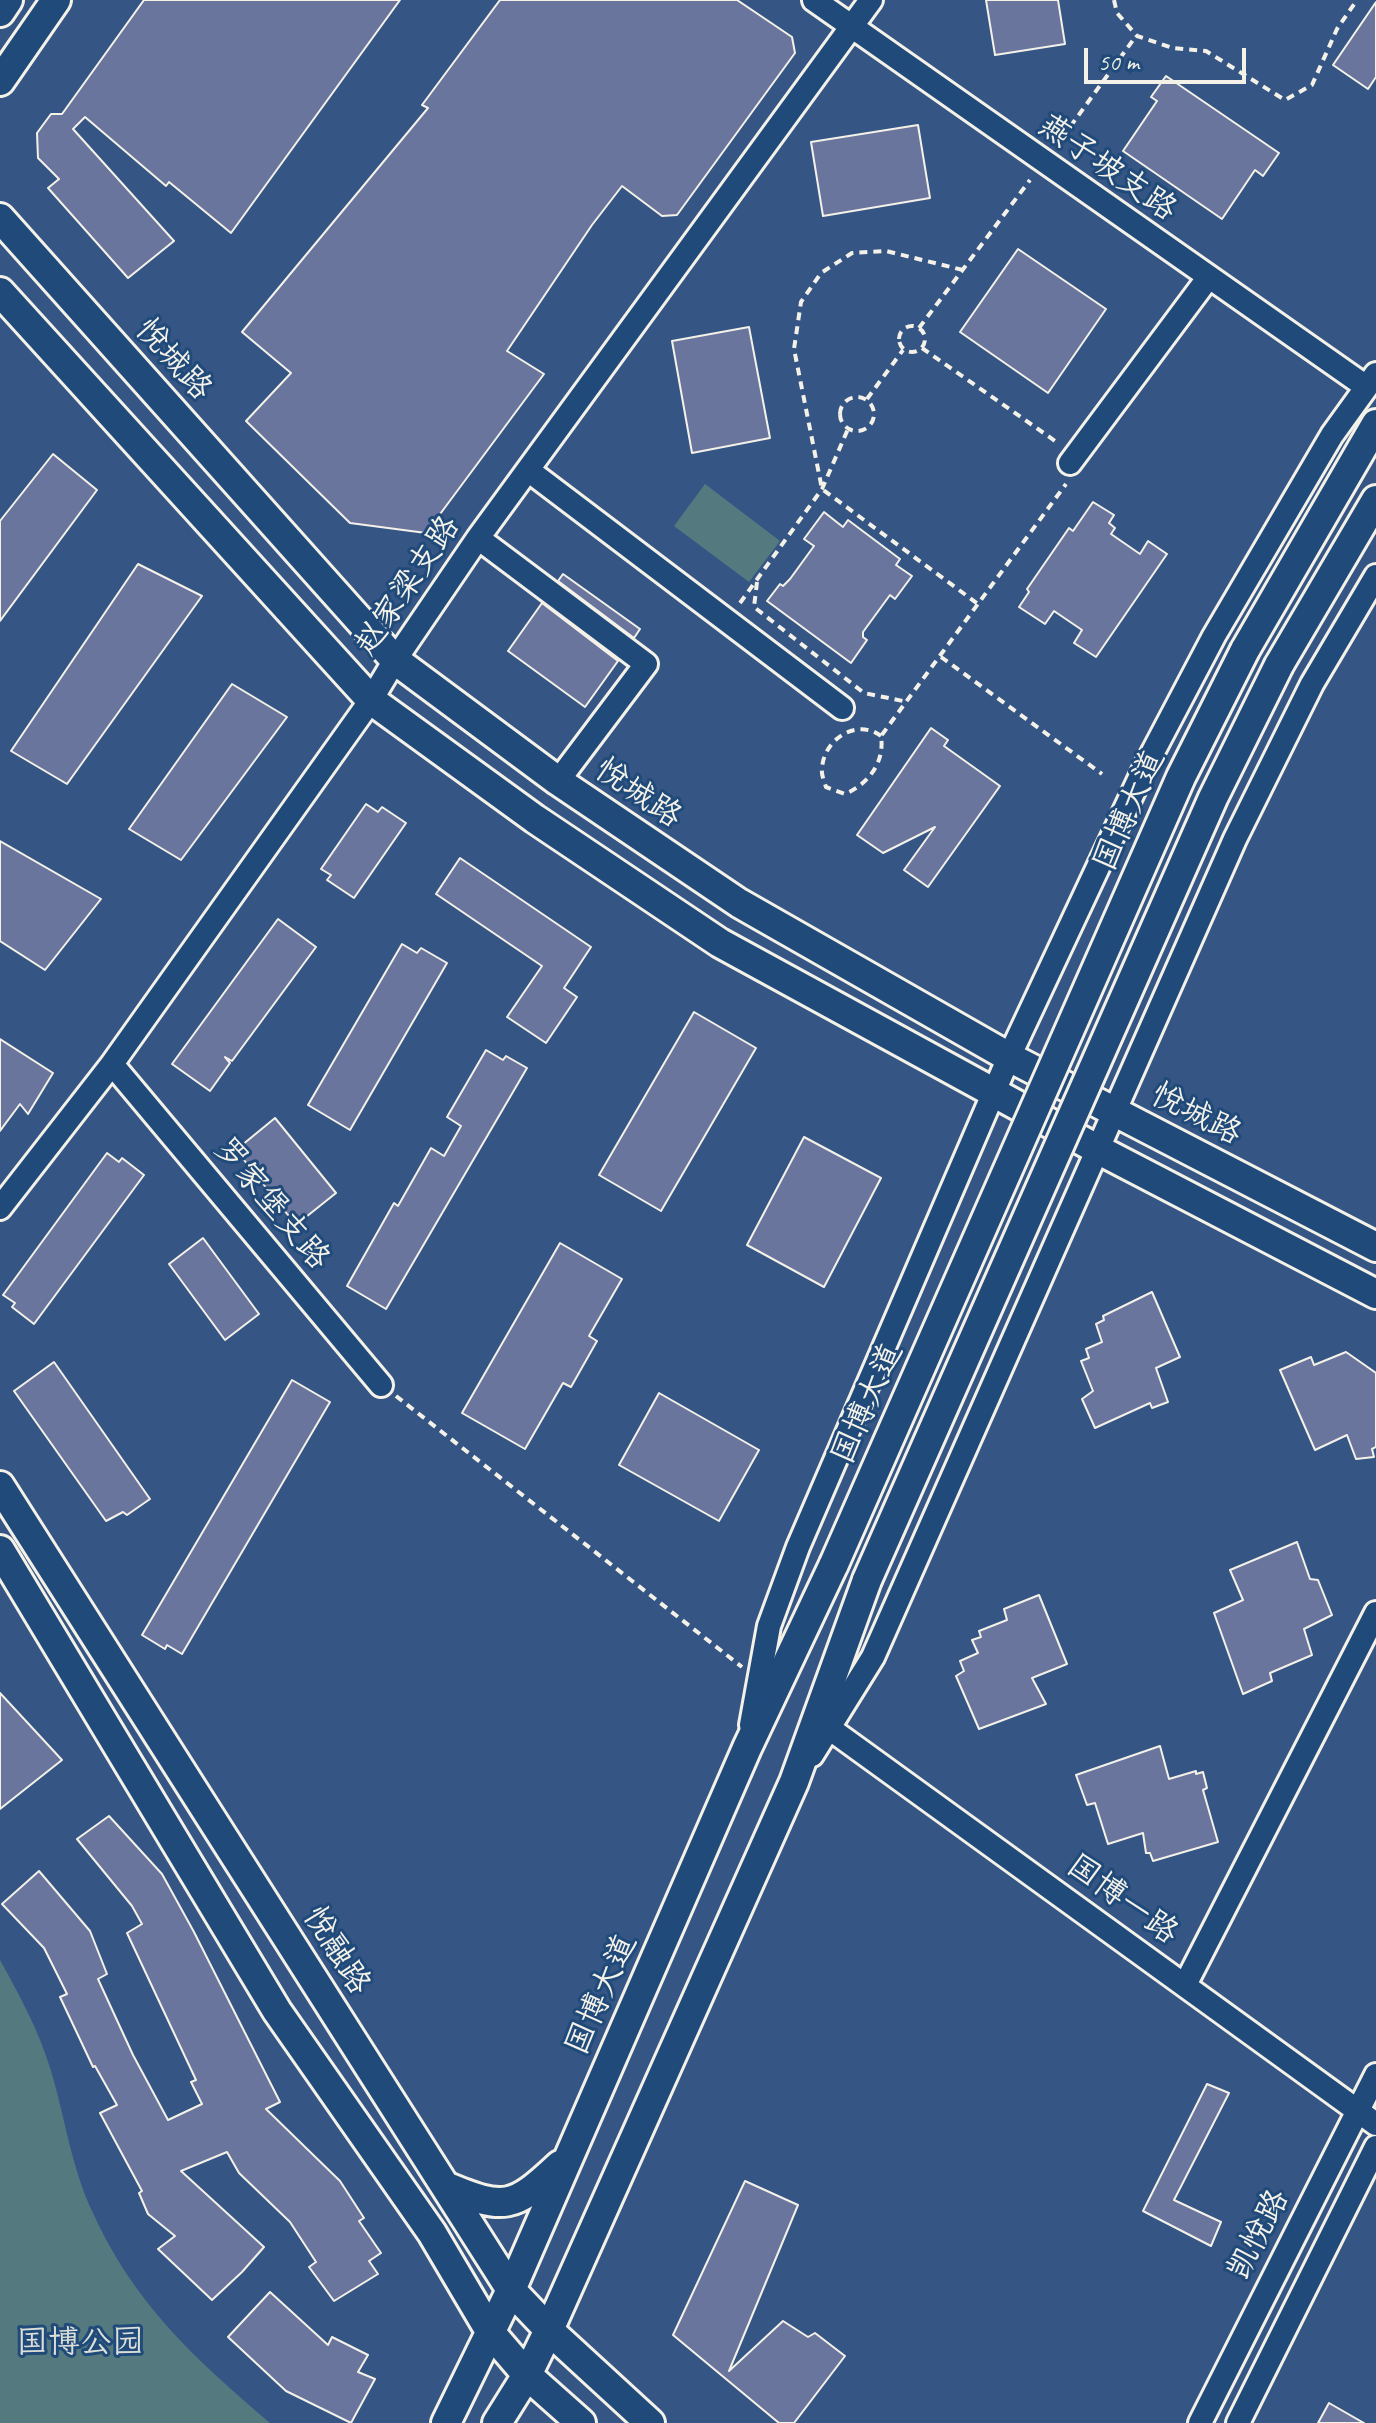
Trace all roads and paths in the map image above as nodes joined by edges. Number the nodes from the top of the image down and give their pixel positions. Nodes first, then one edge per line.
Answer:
1 (8, 0) edge
2 (56, 0) edge
3 (814, 0) edge
4 (871, 0) edge
5 (1114, 0) edge
6 (1357, 0) edge
7 (0, 12) edge
8 (851, 27) junction
9 (1137, 36) junction
10 (0, 81) edge
11 (1062, 138) dead end
12 (1030, 180) dead end
13 (0, 218) edge
14 (963, 270) junction
15 (1208, 278) junction
16 (0, 292) edge
17 (919, 328) junction
18 (922, 348) junction
19 (903, 350) junction
20 (1370, 380) edge
21 (867, 399) junction
22 (1376, 424) edge
23 (848, 429) junction
24 (1070, 463) junction
25 (528, 470) junction
26 (822, 489) junction
27 (1376, 500) edge
28 (478, 538) junction
29 (1376, 576) edge
30 (757, 579) junction
31 (979, 604) junction
32 (727, 621) junction
33 (941, 657) junction
34 (395, 660) junction
35 (371, 700) junction
36 (908, 702) junction
37 (842, 708) dead end
38 (881, 736) junction
39 (1102, 774) dead end
40 (558, 781) junction
41 (1009, 1057) junction
42 (112, 1064) junction
43 (994, 1093) junction
44 (1116, 1112) junction
45 (1099, 1150) junction
46 (0, 1208) edge
47 (1376, 1247) edge
48 (1376, 1294) edge
49 (381, 1385) joint
50 (0, 1486) edge
51 (0, 1550) edge
52 (1376, 1613) edge
53 (759, 1680) junction
54 (829, 1728) junction
55 (747, 1748) junction
56 (794, 1782) junction
57 (1185, 1985) junction
58 (1376, 2075) edge
59 (1367, 2117) edge
60 (1376, 2147) edge
61 (569, 2156) junction
62 (445, 2186) junction
63 (511, 2290) junction
64 (549, 2330) junction
65 (491, 2333) junction
66 (527, 2375) junction
67 (446, 2423) edge
68 (497, 2423) edge
69 (581, 2423) edge
70 (650, 2423) edge
71 (1200, 2423) edge
72 (1238, 2423) edge

1 - 7 main road
2 - 10 main road
3 - 8 street, 燕子坡支路
4 - 8 street, 赵家梁支路
5 - 9 path
6 - 9 path
8 - 15 street, 燕子坡支路
8 - 25 street, 赵家梁支路
9 - 11 path
12 - 14 path
13 - 34 main road, 悦城路
14 - 17 path
14 - 26 path
15 - 20 street, 燕子坡支路
15 - 24 street
16 - 35 main road
17 - 18 path
17 - 19 path
18 - 19 path
18 - 24 path
19 - 21 path
20 - 41 street
21 - 23 path
21 - 23 path
22 - 55 main road, 国博大道, bridge
23 - 26 path
24 - 31 path
25 - 28 street, 赵家梁支路
25 - 32 street
26 - 30 path
26 - 31 path
27 - 56 main road, bridge
28 - 34 street, 赵家梁支路
28 - 40 street
29 - 44 street
30 - 32 path
30 - 36 path
31 - 33 path
32 - 37 street
33 - 36 path
33 - 39 path
34 - 35 street, 赵家梁支路
34 - 40 main road, 悦城路
35 - 42 street, 赵家梁支路
35 - 43 main road
36 - 38 path
38 - 38 path
40 - 41 main road, 悦城路
41 - 43 street
41 - 44 main road, 悦城路
42 - 46 street, 赵家梁支路
42 - 49 street, 罗家堡支路
43 - 45 main road
43 - 53 street
44 - 45 street
44 - 47 main road, 悦城路
45 - 48 main road
45 - 54 street
49 - 53 path
50 - 62 main road, 悦融路
51 - 65 main road
52 - 57 street
53 - 55 street
54 - 56 street
54 - 57 street, 国博一路
55 - 61 main road, 国博大道
56 - 64 main road
57 - 59 street, 国博一路
58 - 59 street, 凯悦路
59 - 71 street, 凯悦路
60 - 72 street, 凯悦路
61 - 62 main road
61 - 63 main road, 国博大道
62 - 63 main road, 悦融路
63 - 64 main road, 悦融路
63 - 65 main road, 国博大道
64 - 66 main road
64 - 70 main road, 悦融路
65 - 66 main road
65 - 67 main road, 国博大道
66 - 68 main road
66 - 69 main road

